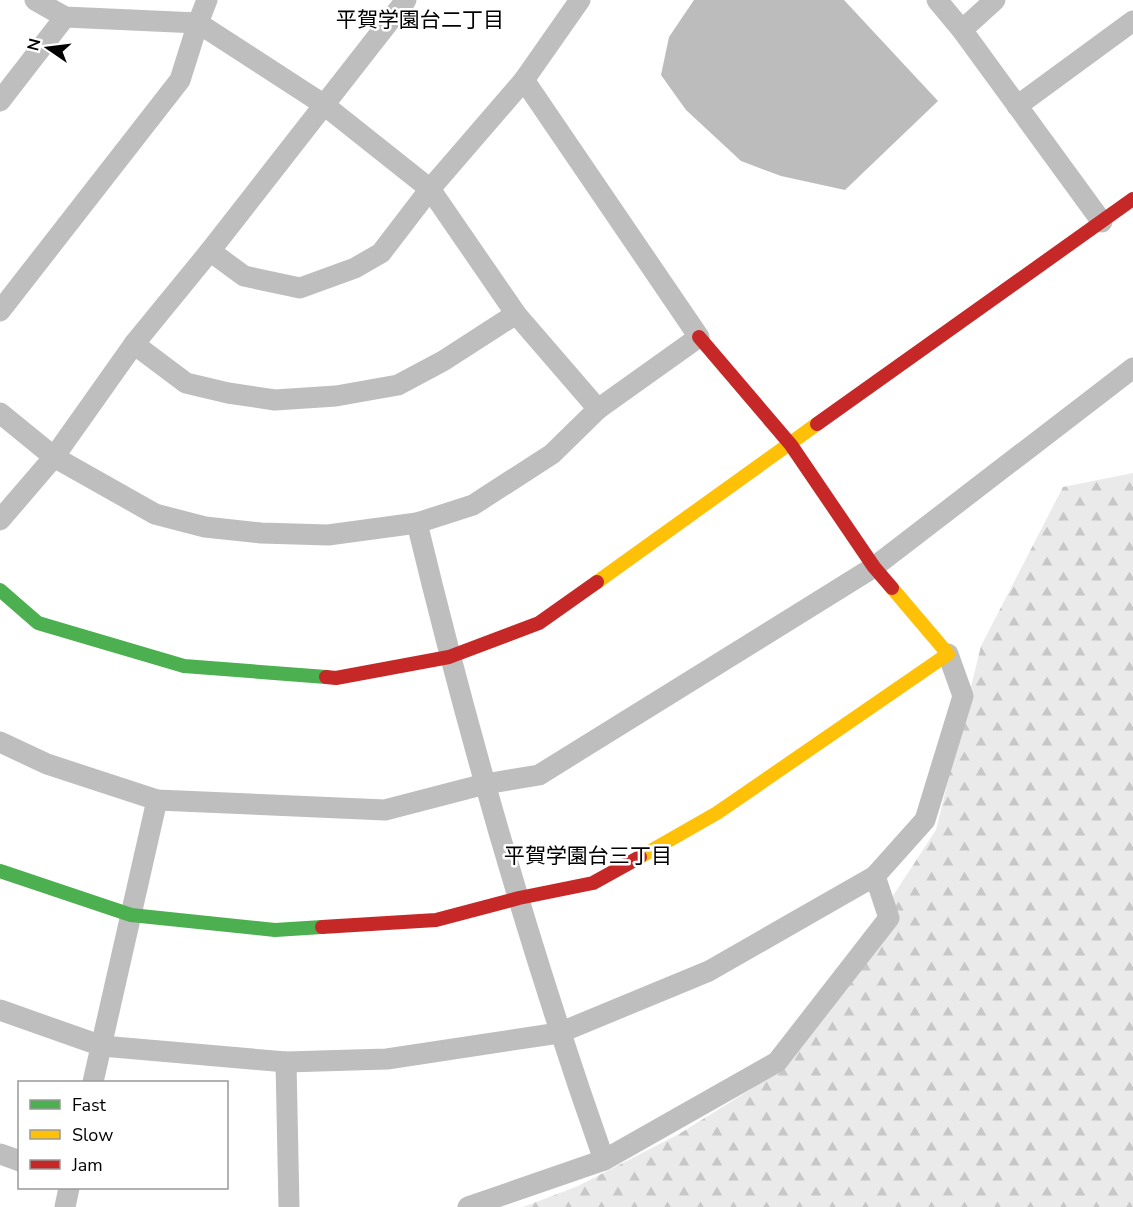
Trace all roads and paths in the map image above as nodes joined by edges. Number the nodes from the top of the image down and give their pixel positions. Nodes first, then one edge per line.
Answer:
1 (35, 0) edge
2 (207, 0) edge
3 (406, 0) edge
4 (580, 0) edge
5 (937, 0) edge
6 (995, 0) edge
7 (117, 10) edge
8 (65, 17) junction
9 (1133, 21) edge
10 (198, 23) junction
11 (963, 30) junction
12 (524, 80) junction
13 (0, 101) edge
14 (323, 104) junction
15 (1017, 106) junction
16 (430, 189) junction
17 (1133, 199) edge
18 (1102, 222) junction
19 (210, 251) junction
20 (0, 311) edge
21 (516, 314) junction
22 (699, 337) junction
23 (134, 344) junction
24 (1133, 368) edge
25 (598, 409) junction
26 (0, 413) edge
27 (791, 445) junction
28 (54, 457) junction
29 (0, 520) edge
30 (417, 523) junction
31 (873, 567) junction
32 (0, 590) edge
33 (948, 654) junction
34 (449, 657) junction
35 (0, 742) edge
36 (485, 784) junction
37 (157, 800) junction
38 (0, 871) edge
39 (875, 876) junction
40 (519, 898) junction
41 (131, 915) junction
42 (0, 1010) edge
43 (560, 1033) junction
44 (102, 1046) junction
45 (286, 1062) junction
46 (93, 1081) edge
47 (0, 1154) edge
48 (18, 1160) edge
49 (604, 1160) junction
50 (69, 1189) edge
51 (65, 1207) edge
52 (289, 1207) edge
53 (468, 1207) edge

1 - 8 street
2 - 10 street
3 - 14 street
4 - 12 street
5 - 11 street
6 - 11 street
7 - 8 street
7 - 10 street
8 - 13 street
9 - 15 street
10 - 14 street
10 - 20 street
11 - 15 street
12 - 16 street
12 - 22 street
14 - 16 street
14 - 19 street
15 - 18 street
16 - 19 street
16 - 21 street
17 - 18 street
18 - 27 street
19 - 23 street
21 - 23 street
21 - 25 street
22 - 25 street
22 - 27 street
23 - 28 street
24 - 31 street
25 - 30 street
26 - 28 street
27 - 31 street
27 - 34 street
28 - 29 street
28 - 30 street
30 - 34 street
31 - 33 street
31 - 36 street
32 - 34 street
33 - 39 street
33 - 40 street
34 - 36 street
35 - 37 street
36 - 37 street
36 - 40 street
37 - 41 street
38 - 41 street
39 - 43 street
39 - 49 street
40 - 41 street
40 - 43 street
41 - 44 street
42 - 44 street
43 - 45 street
43 - 49 street
44 - 45 street
44 - 46 street
45 - 52 street
47 - 48 street
49 - 53 street
50 - 51 street

